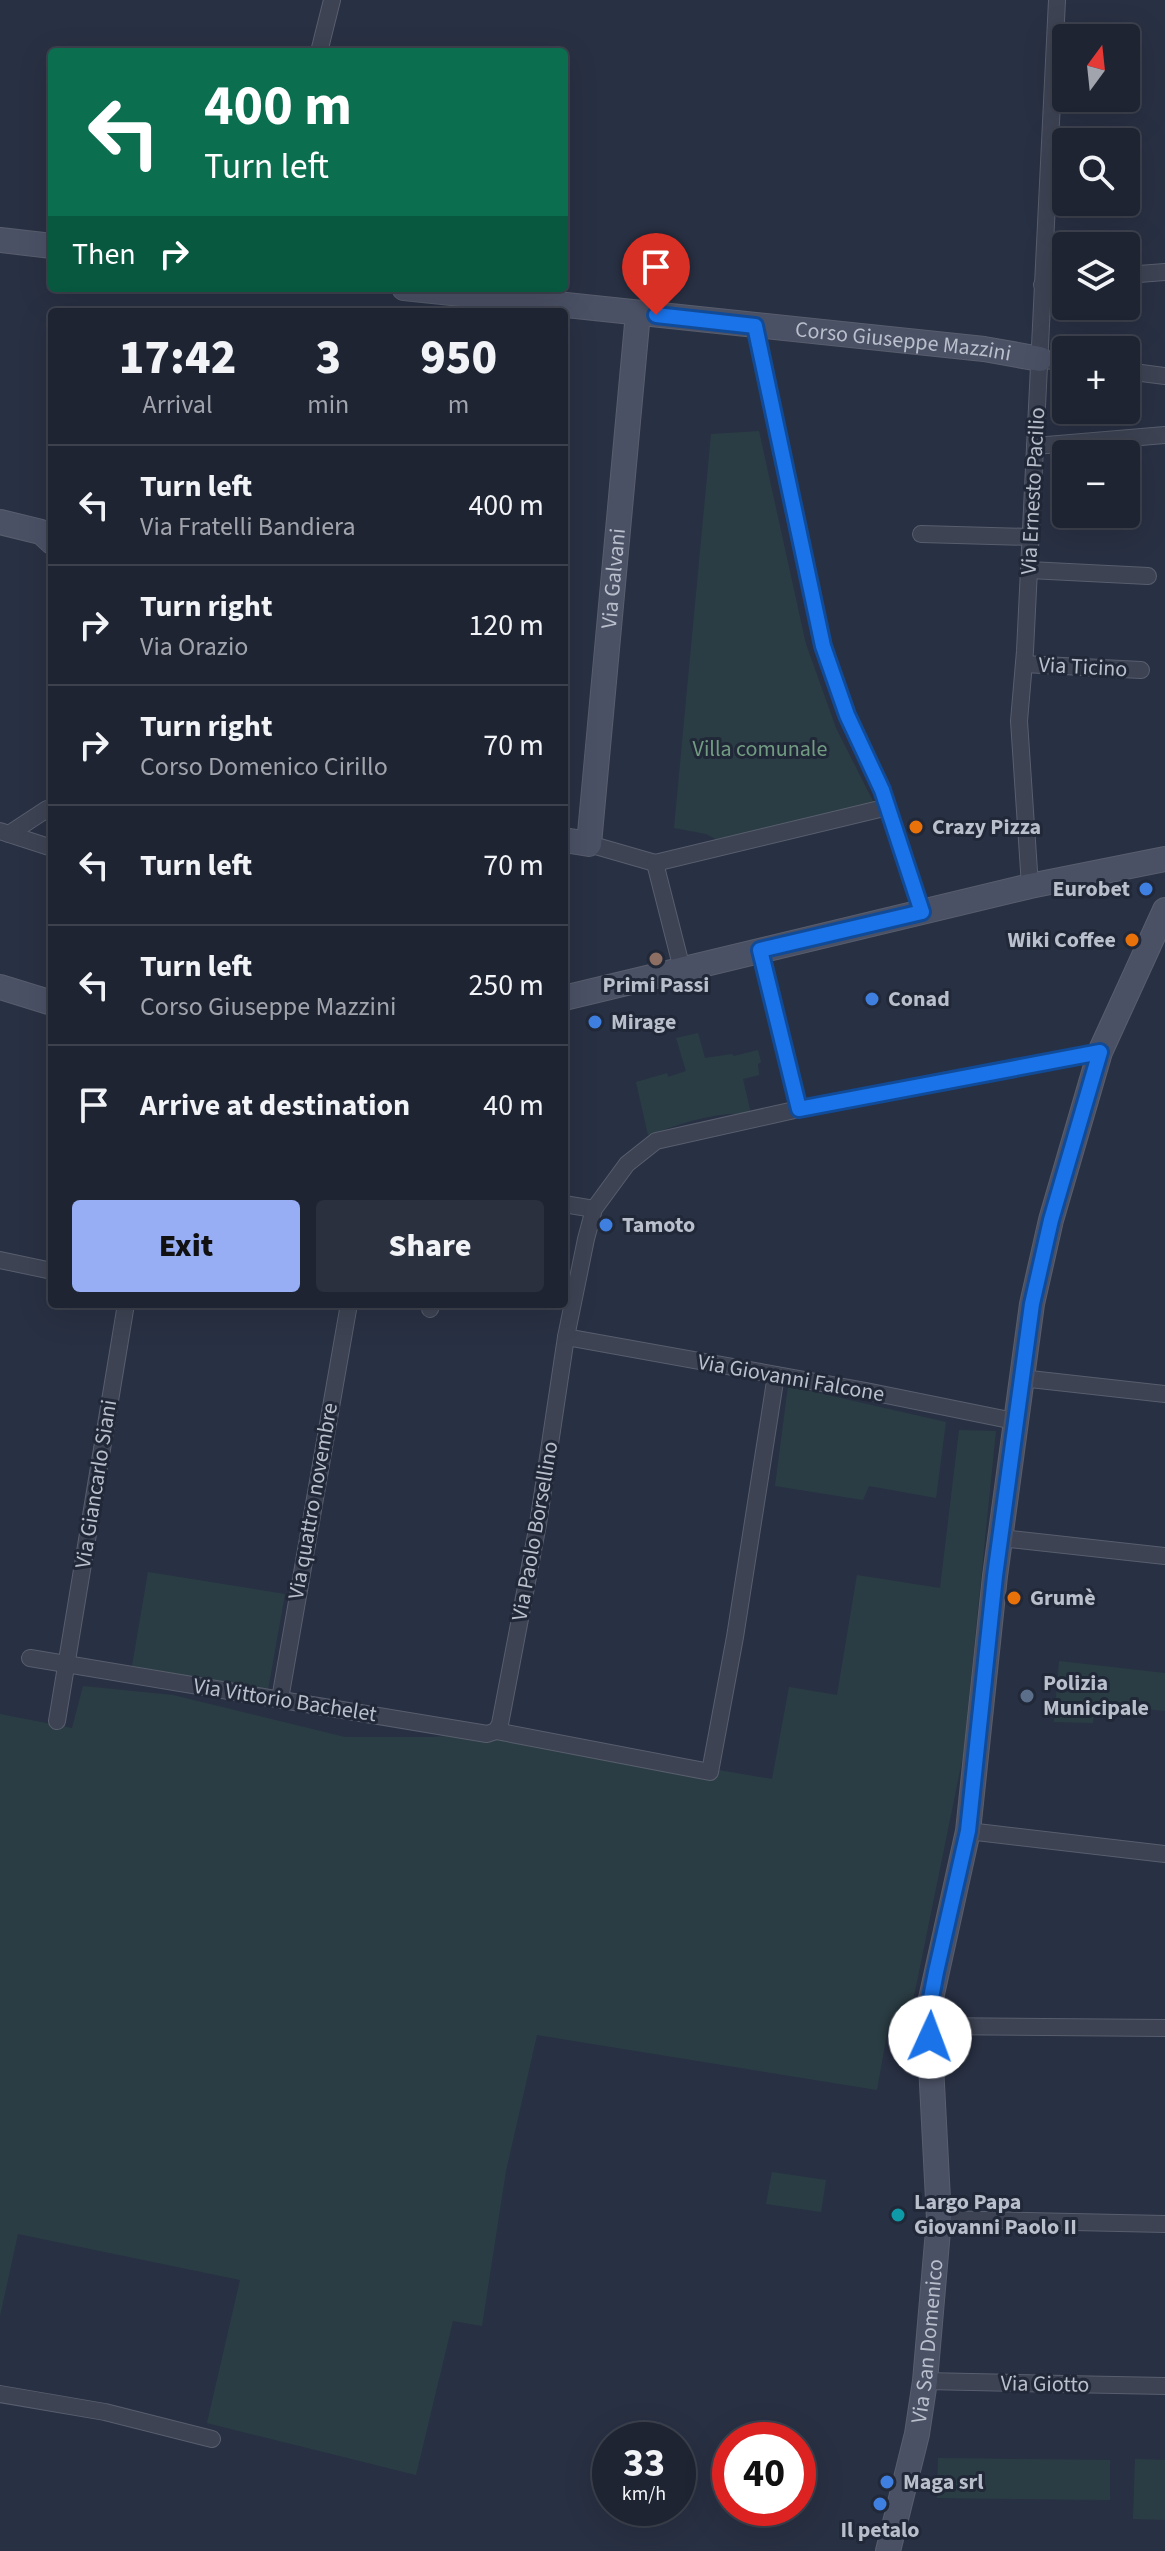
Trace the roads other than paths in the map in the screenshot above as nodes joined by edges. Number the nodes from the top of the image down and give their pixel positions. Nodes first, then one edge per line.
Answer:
1 (332, 0) edge
2 (1057, 0) edge
3 (320, 48) edge
4 (0, 240) edge
5 (48, 246) edge
6 (1165, 272) edge
7 (1140, 274) edge
8 (1052, 284) edge
9 (1042, 285) junction
10 (441, 292) edge
11 (638, 313) junction
12 (755, 326) junction
13 (1040, 359) junction
14 (1052, 361) edge
15 (1140, 373) edge
16 (1165, 376) edge
17 (1165, 435) edge
18 (1035, 446) junction
19 (0, 522) edge
20 (921, 534) dead end
21 (1031, 537) junction
22 (48, 538) edge
23 (1029, 570) junction
24 (1148, 576) dead end
25 (1024, 664) junction
26 (1141, 670) dead end
27 (888, 807) junction
28 (47, 809) dead end
29 (4, 833) edge
30 (568, 841) edge
31 (589, 844) junction
32 (48, 847) edge
33 (1165, 859) edge
34 (655, 863) junction
35 (1030, 886) junction
36 (1165, 910) edge
37 (922, 912) junction
38 (760, 950) junction
39 (682, 969) junction
40 (0, 987) edge
41 (568, 997) edge
42 (48, 1002) edge
43 (1100, 1052) junction
44 (799, 1109) junction
45 (568, 1205) edge
46 (594, 1209) junction
47 (0, 1260) edge
48 (48, 1270) edge
49 (125, 1308) edge
50 (348, 1308) edge
51 (566, 1337) junction
52 (776, 1375) junction
53 (1021, 1378) junction
54 (1165, 1394) edge
55 (1014, 1421) junction
56 (1001, 1538) junction
57 (1165, 1556) edge
58 (30, 1658) dead end
59 (66, 1664) junction
60 (280, 1699) junction
61 (57, 1721) dead end
62 (498, 1727) junction
63 (974, 1831) junction
64 (1165, 1854) edge
65 (929, 2026) junction
66 (1165, 2028) edge
67 (939, 2219) junction
68 (1165, 2224) edge
69 (925, 2381) junction
70 (1165, 2386) edge
71 (0, 2394) edge
72 (212, 2439) dead end
73 (888, 2551) edge

1 - 3 street
2 - 9 street, Via Ernesto Pacilio
4 - 5 street
6 - 7 street
8 - 9 street
9 - 13 street, Via Ernesto Pacilio
10 - 11 street, Corso Giuseppe Mazzini
11 - 12 street, Corso Giuseppe Mazzini
11 - 31 street, Via Galvani
12 - 13 street, Corso Giuseppe Mazzini
12 - 27 street
13 - 14 street, Corso Giuseppe Mazzini
13 - 18 street, Via Ernesto Pacilio
15 - 16 street
17 - 18 street
18 - 21 street, Via Ernesto Pacilio
19 - 22 street
20 - 21 street
21 - 23 street, Via Ernesto Pacilio
23 - 24 street
23 - 25 street, Via Ernesto Pacilio
25 - 26 street, Via Ticino
25 - 35 street, Via Ernesto Pacilio
27 - 34 street
27 - 37 street
28 - 29 street
29 - 32 street
30 - 31 street
31 - 34 street
33 - 35 street
34 - 39 street
35 - 37 street
36 - 43 street, Via San Domenico
37 - 38 street
38 - 39 street
38 - 44 street
39 - 41 street
40 - 42 street
43 - 44 street
43 - 53 street, Via San Domenico
44 - 46 street
45 - 46 street
46 - 51 street, Via Paolo Borsellino
47 - 48 street
49 - 59 street, Via Giancarlo Siani
50 - 60 street, Via quattro novembre
51 - 52 street, Via Giovanni Falcone
51 - 62 street, Via Paolo Borsellino
52 - 55 street, Via Giovanni Falcone
52 - 62 street, Via Vittorio Bachelet
53 - 54 street
53 - 55 street, Via San Domenico
55 - 56 street, Via San Domenico
56 - 57 street
56 - 63 street, Via San Domenico
58 - 59 street, Via Vittorio Bachelet
59 - 60 street, Via Vittorio Bachelet
59 - 61 street, Via Giancarlo Siani
60 - 62 street, Via Vittorio Bachelet
63 - 64 street
63 - 65 street, Via San Domenico
65 - 66 street
65 - 67 street, Via San Domenico
67 - 68 street
67 - 69 street, Via San Domenico
69 - 70 street, Via Giotto
69 - 73 street, Via San Domenico
71 - 72 street

